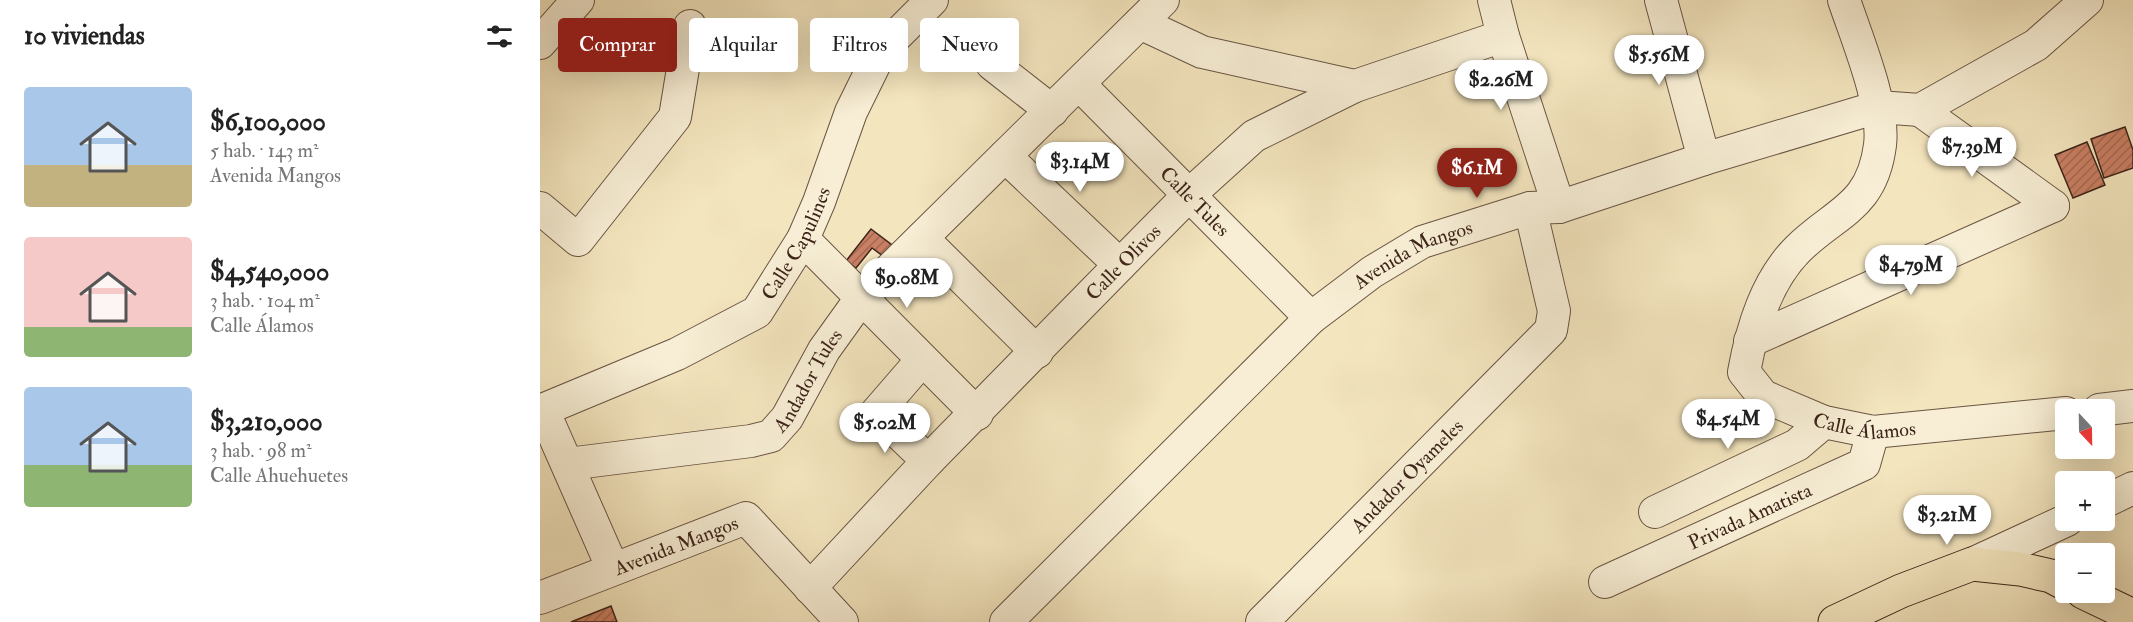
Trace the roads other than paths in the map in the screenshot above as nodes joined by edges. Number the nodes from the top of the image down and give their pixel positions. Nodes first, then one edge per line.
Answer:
1 (578, 0) edge
2 (932, 0) edge
3 (1162, 0) edge
4 (1494, 0) edge
5 (1661, 0) edge
6 (1844, 0) edge
7 (2087, 0) edge
8 (1140, 23) junction
9 (689, 32) edge
10 (1503, 36) junction
11 (540, 43) edge
12 (1002, 72) edge
13 (1079, 84) junction
14 (1355, 86) junction
15 (1878, 107) junction
16 (1920, 110) junction
17 (1052, 111) junction
18 (1005, 156) junction
19 (1704, 159) junction
20 (1189, 195) junction
21 (540, 208) edge
22 (1544, 208) junction
23 (922, 238) junction
24 (803, 239) junction
25 (1120, 265) junction
26 (861, 297) junction
27 (1311, 318) junction
28 (1750, 341) junction
29 (1037, 352) junction
30 (922, 360) junction
31 (2133, 406) edge
32 (2115, 408) edge
33 (542, 411) edge
34 (977, 414) junction
35 (2055, 414) edge
36 (1824, 422) junction
37 (1873, 432) junction
38 (928, 461) junction
39 (568, 464) junction
40 (2133, 488) edge
41 (2115, 497) edge
42 (1655, 512) dead end
43 (2055, 526) edge
44 (1972, 564) junction
45 (613, 568) junction
46 (2055, 578) edge
47 (1605, 582) dead end
48 (810, 588) junction
49 (540, 598) edge
50 (2099, 603) edge
51 (2118, 616) edge
52 (842, 622) edge
53 (1006, 622) edge
54 (1262, 622) edge
55 (1835, 622) edge

1 - 11 street
2 - 24 street, Calle Capulines
3 - 8 street, Andador Tules
4 - 10 street
5 - 19 street
6 - 15 street, Calle Álamos
7 - 16 street
8 - 13 street, Andador Tules
8 - 14 street
9 - 21 street
10 - 14 street, Calle Olivos
10 - 22 street
12 - 17 street
13 - 17 street, Andador Tules
13 - 20 street, Calle Tules
14 - 20 street, Calle Olivos
15 - 16 street, Avenida Mangos
15 - 19 street, Avenida Mangos
15 - 28 street, Calle Álamos
16 - 28 street
17 - 18 street, Andador Tules
18 - 23 street, Andador Tules
18 - 25 street
19 - 22 street, Avenida Mangos
20 - 25 street, Calle Olivos
20 - 27 street, Calle Tules
22 - 27 street, Avenida Mangos
22 - 54 street, Andador Oyameles
23 - 26 street, Andador Tules
23 - 29 street
24 - 26 street
24 - 33 street, Calle Capulines
25 - 29 street, Calle Olivos
26 - 30 street
26 - 39 street, Andador Tules
27 - 53 street, Avenida Mangos
28 - 36 street, Calle Álamos
29 - 34 street, Calle Olivos
30 - 34 street
30 - 38 street
31 - 32 street
33 - 39 street
34 - 38 street, Calle Olivos
35 - 37 street, Calle Álamos
36 - 37 street, Calle Álamos
36 - 42 street
37 - 47 street, Privada Amatista
38 - 48 street, Calle Olivos
39 - 45 street
40 - 41 street
43 - 44 street
44 - 46 main road
44 - 55 main road
45 - 48 street, Avenida Mangos
45 - 49 street, Avenida Mangos
48 - 52 street, Avenida Mangos
50 - 51 main road

